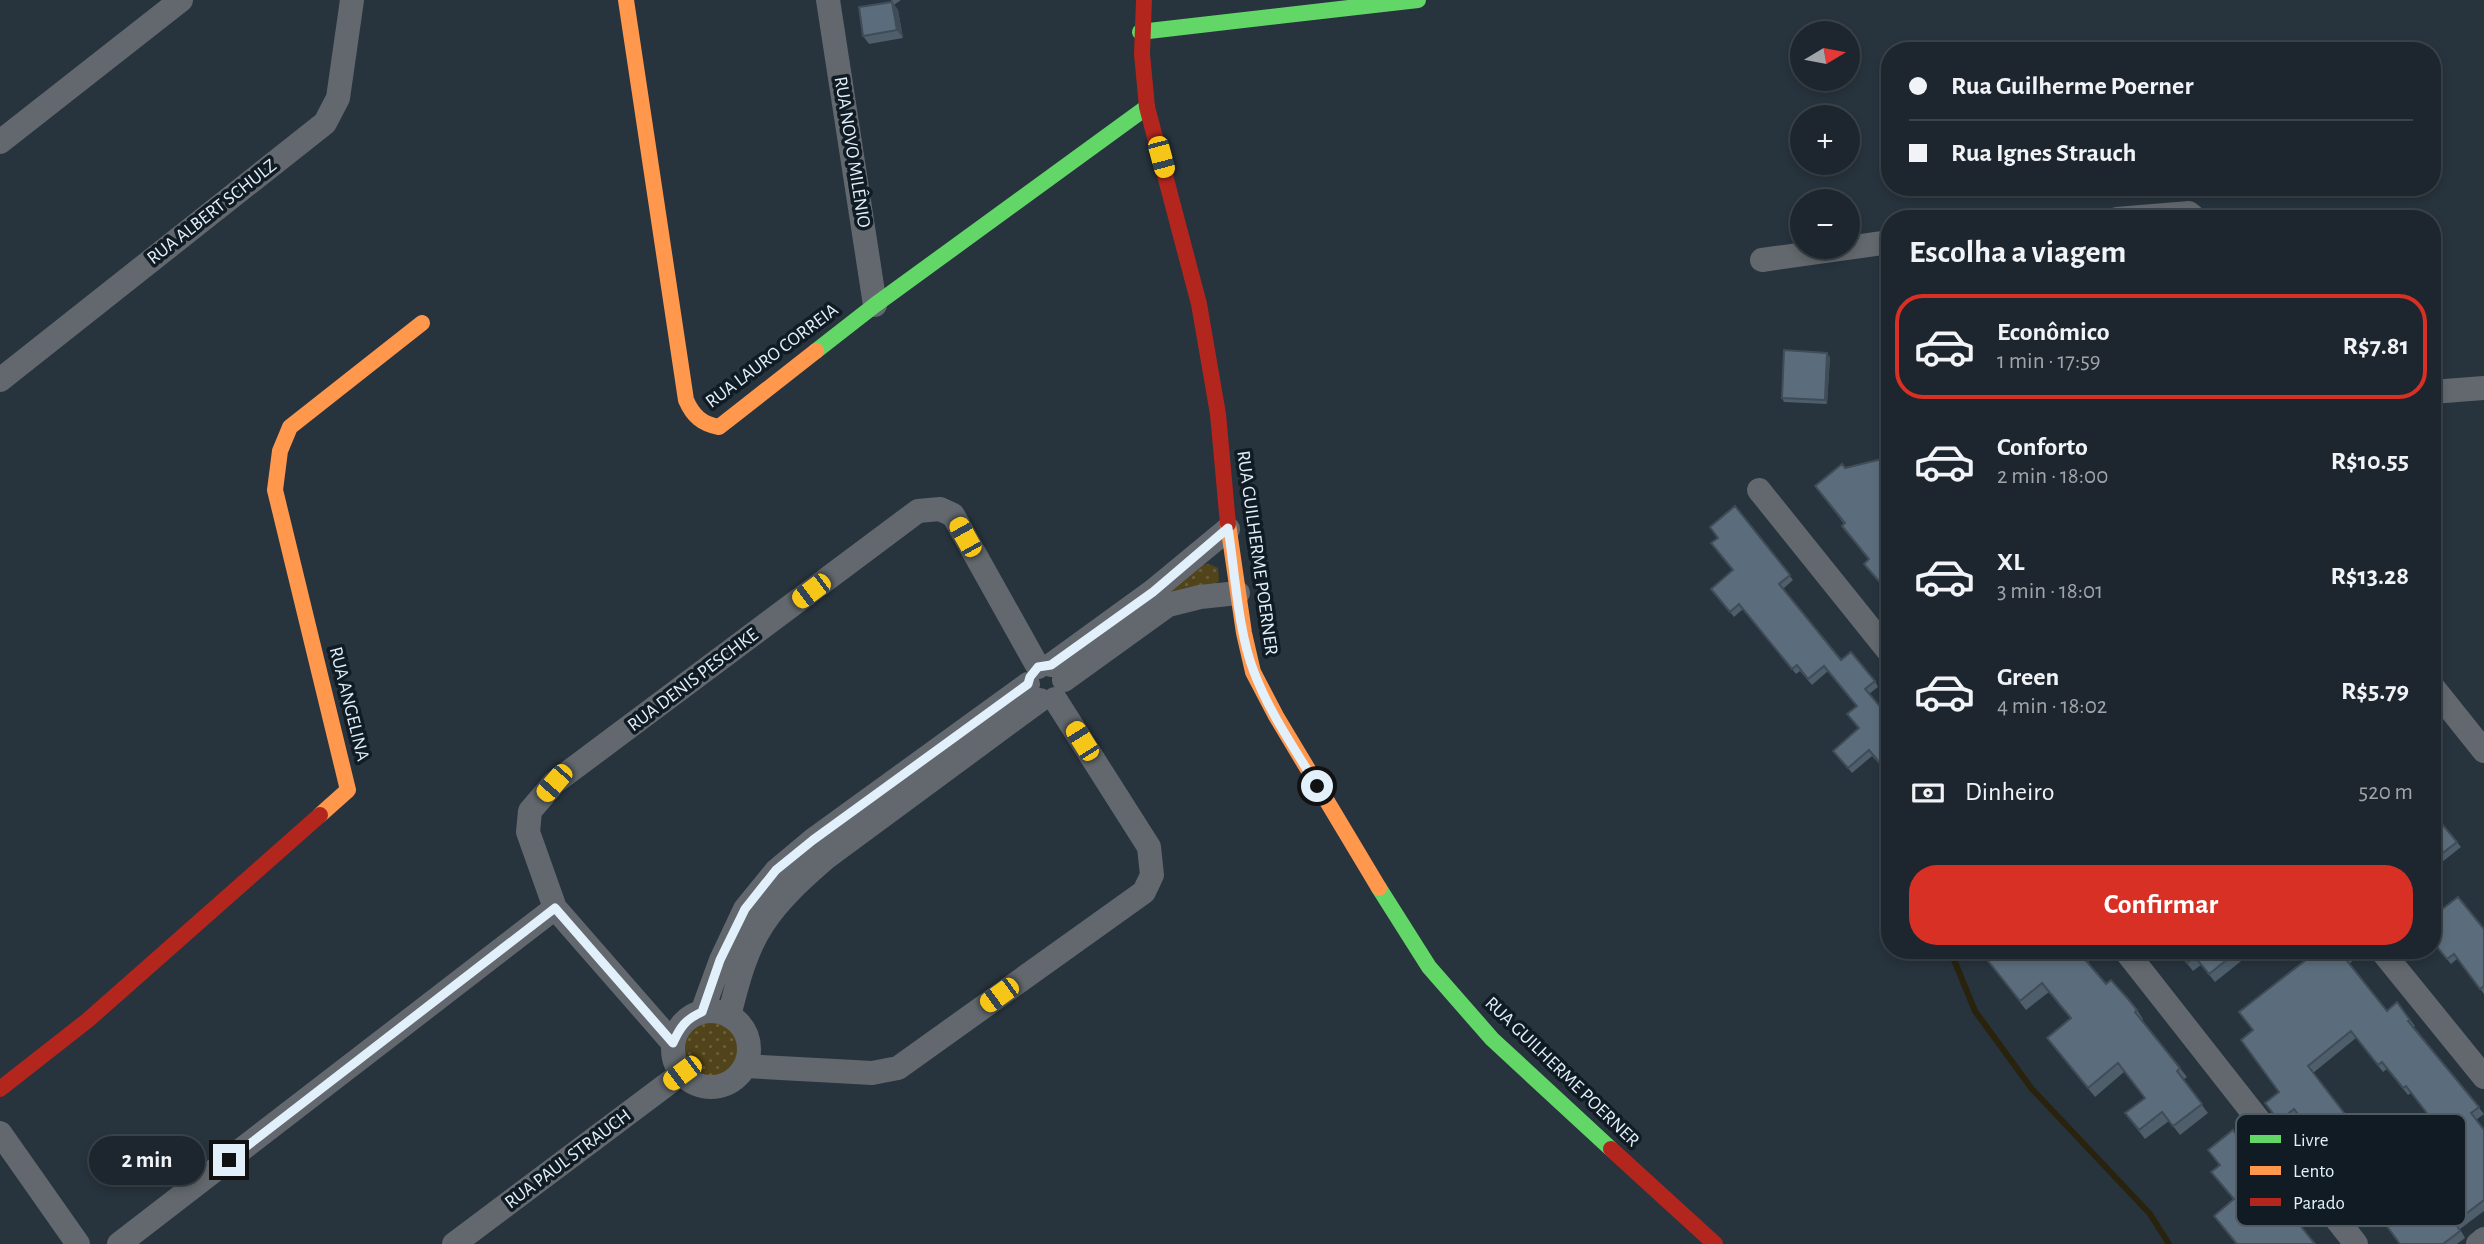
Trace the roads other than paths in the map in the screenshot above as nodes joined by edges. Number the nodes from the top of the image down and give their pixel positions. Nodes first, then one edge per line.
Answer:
1 (181, 0) edge
2 (352, 0) edge
3 (626, 0) edge
4 (828, 0) edge
5 (1144, 0) edge
6 (1418, 0) edge
7 (1140, 32) junction
8 (1147, 107) junction
9 (0, 142) edge
10 (1881, 243) edge
11 (1762, 260) dead end
12 (875, 305) junction
13 (422, 323) dead end
14 (0, 380) edge
15 (2484, 388) edge
16 (2441, 391) edge
17 (1759, 490) dead end
18 (1228, 528) junction
19 (1238, 593) junction
20 (1881, 642) edge
21 (1046, 682) junction
22 (2441, 697) edge
23 (2484, 751) edge
24 (555, 908) junction
25 (2132, 959) edge
26 (2388, 959) edge
27 (702, 1012) junction
28 (729, 1016) junction
29 (673, 1043) junction
30 (745, 1066) junction
31 (682, 1073) junction
32 (2484, 1077) edge
33 (0, 1089) edge
34 (2254, 1114) edge
35 (0, 1133) edge
36 (2342, 1226) edge
37 (2484, 1239) edge
38 (78, 1244) edge
39 (119, 1244) edge
40 (454, 1244) edge
41 (1715, 1244) edge
42 (2356, 1244) edge
43 (2478, 1244) edge

1 - 9 street
2 - 14 street, RUA ALBERT SCHULZ
3 - 12 street, RUA LAURO CORREIA
4 - 12 street, RUA NOVO MILÊNIO
5 - 7 street, RUA GUILHERME POERNER
6 - 7 street
7 - 8 street, RUA GUILHERME POERNER
8 - 12 street, RUA LAURO CORREIA
8 - 18 street, RUA GUILHERME POERNER
10 - 11 street
13 - 33 street, RUA ANGELINA
15 - 16 street
17 - 20 street
18 - 19 street, RUA GUILHERME POERNER
18 - 21 street
19 - 21 street
19 - 41 street, RUA GUILHERME POERNER
21 - 24 street, RUA DENIS PESCHKE
21 - 27 street
21 - 28 street
21 - 30 street
22 - 23 street
24 - 29 street, RUA DENIS PESCHKE
24 - 39 street
25 - 34 street
26 - 32 street
27 - 28 street
27 - 29 street
28 - 30 street
29 - 31 street
30 - 31 street
31 - 40 street, RUA PAUL STRAUCH
35 - 38 street
36 - 42 street
37 - 43 street

